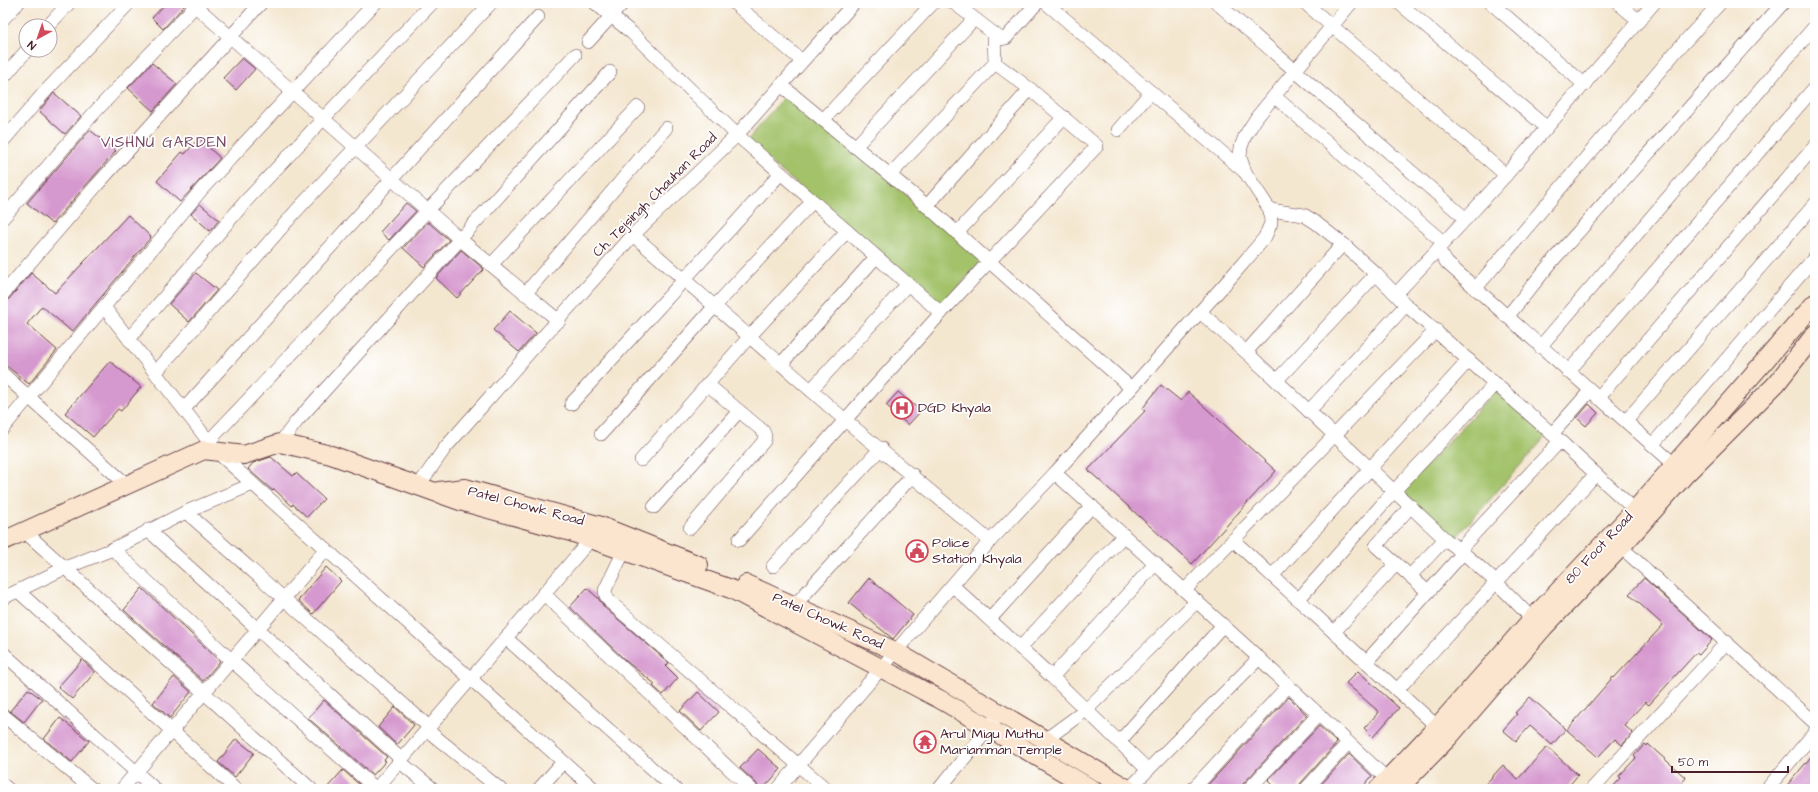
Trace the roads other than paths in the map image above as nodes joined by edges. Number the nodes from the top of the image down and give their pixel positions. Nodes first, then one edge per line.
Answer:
1 (18, 3) edge
2 (69, 3) edge
3 (129, 3) edge
4 (261, 3) edge
5 (376, 3) edge
6 (432, 3) edge
7 (491, 3) edge
8 (595, 3) edge
9 (623, 3) edge
10 (734, 3) edge
11 (854, 3) edge
12 (933, 3) edge
13 (954, 3) edge
14 (1037, 3) edge
15 (1046, 3) edge
16 (1216, 3) edge
17 (1305, 3) edge
18 (1351, 3) edge
19 (1399, 3) edge
20 (1491, 3) edge
21 (1618, 3) edge
22 (1654, 3) edge
23 (1720, 3) edge
24 (1783, 3) edge
25 (195, 4) edge
26 (611, 16) junction
27 (538, 17) dead end
28 (55, 18) edge
29 (3, 19) edge
30 (974, 19) junction
31 (1639, 21) junction
32 (1332, 26) junction
33 (1815, 26) edge
34 (994, 36) junction
35 (230, 37) junction
36 (588, 42) dead end
37 (575, 55) dead end
38 (20, 58) edge
39 (802, 61) junction
40 (996, 63) junction
41 (1295, 71) junction
42 (610, 72) dead end
43 (3, 78) edge
44 (781, 85) junction
45 (1585, 85) junction
46 (1815, 87) edge
47 (1030, 89) junction
48 (293, 92) junction
49 (1151, 92) junction
50 (1274, 96) junction
51 (638, 107) dead end
52 (1064, 117) junction
53 (324, 119) junction
54 (822, 120) junction
55 (1546, 127) junction
56 (666, 128) dead end
57 (1118, 130) dead end
58 (737, 135) junction
59 (3, 141) edge
60 (855, 146) junction
61 (1815, 146) edge
62 (356, 147) junction
63 (1245, 172) junction
64 (781, 173) junction
65 (890, 175) junction
66 (1506, 175) junction
67 (392, 179) junction
68 (813, 201) junction
69 (1815, 204) edge
70 (927, 206) junction
71 (428, 210) junction
72 (1270, 210) junction
73 (3, 218) edge
74 (1466, 219) junction
75 (847, 231) junction
76 (957, 233) junction
77 (633, 235) junction
78 (461, 240) junction
79 (1343, 244) junction
80 (1441, 245) junction
81 (876, 256) junction
82 (1815, 257) edge
83 (990, 262) junction
84 (491, 265) junction
85 (1376, 274) junction
86 (684, 278) junction
87 (908, 284) junction
88 (1475, 289) junction
89 (3, 294) edge
90 (525, 294) junction
91 (1396, 294) junction
92 (1815, 303) edge
93 (1406, 304) junction
94 (715, 306) junction
95 (104, 307) junction
96 (1200, 312) junction
97 (941, 313) junction
98 (1507, 317) junction
99 (559, 320) junction
100 (1436, 330) junction
101 (1815, 334) edge
102 (750, 336) junction
103 (129, 338) junction
104 (1540, 347) junction
105 (1246, 352) junction
106 (1469, 360) junction
107 (781, 364) junction
108 (156, 372) junction
109 (1568, 372) junction
110 (3, 374) edge
111 (1277, 380) junction
112 (708, 384) junction
113 (1495, 384) junction
114 (1131, 388) junction
115 (811, 390) junction
116 (1594, 394) junction
117 (29, 397) junction
118 (571, 404) dead end
119 (184, 409) junction
120 (739, 411) junction
121 (1309, 411) junction
122 (845, 420) junction
123 (1626, 421) junction
124 (3, 428) edge
125 (601, 434) dead end
126 (1334, 435) junction
127 (1556, 437) junction
128 (280, 443) junction
129 (1653, 444) junction
130 (213, 446) junction
131 (881, 448) junction
132 (641, 460) dead end
133 (1675, 465) junction
134 (1370, 467) junction
135 (1055, 473) junction
136 (1596, 474) junction
137 (913, 475) junction
138 (127, 484) junction
139 (253, 484) junction
140 (419, 485) junction
141 (1395, 490) junction
142 (438, 492) junction
143 (1092, 506) junction
144 (1411, 506) junction
145 (654, 507) dead end
146 (1635, 510) junction
147 (186, 512) junction
148 (690, 528) dead end
149 (148, 530) junction
150 (24, 531) junction
151 (1359, 531) junction
152 (1124, 535) junction
153 (591, 539) junction
154 (1445, 539) junction
155 (739, 540) dead end
156 (1233, 540) junction
157 (3, 541) edge
158 (990, 541) junction
159 (1376, 546) junction
160 (1621, 547) junction
161 (113, 549) junction
162 (326, 549) junction
163 (624, 551) junction
164 (1462, 551) junction
165 (1156, 563) junction
166 (1396, 564) junction
167 (773, 566) dead end
168 (65, 568) junction
169 (1272, 576) junction
170 (1410, 576) junction
171 (1496, 582) junction
172 (952, 586) junction
173 (1185, 590) junction
174 (18, 591) junction
175 (1428, 592) junction
176 (544, 594) junction
177 (3, 598) edge
178 (284, 599) junction
179 (1298, 600) junction
180 (1197, 601) junction
181 (794, 606) junction
182 (990, 619) junction
183 (1532, 619) junction
184 (1223, 625) junction
185 (257, 630) junction
186 (1334, 632) junction
187 (506, 638) junction
188 (1727, 642) junction
189 (1020, 648) junction
190 (895, 650) junction
191 (3, 653) edge
192 (1259, 658) junction
193 (231, 660) junction
194 (1366, 662) junction
195 (881, 668) junction
196 (1052, 677) junction
197 (470, 679) junction
198 (1288, 686) junction
199 (1396, 690) junction
200 (203, 693) junction
201 (1086, 710) junction
202 (1319, 714) junction
203 (3, 715) edge
204 (994, 720) junction
205 (1815, 723) edge
206 (428, 728) junction
207 (172, 731) junction
208 (1443, 732) junction
209 (1815, 732) edge
210 (1045, 740) junction
211 (1119, 742) junction
212 (1348, 743) junction
213 (400, 760) junction
214 (563, 762) junction
215 (799, 764) junction
216 (1148, 770) junction
217 (136, 772) junction
218 (3, 785) edge
219 (1388, 786) edge
220 (8, 789) edge
221 (92, 789) edge
222 (122, 789) edge
223 (155, 789) edge
224 (236, 789) edge
225 (311, 789) edge
226 (376, 789) edge
227 (433, 789) edge
228 (500, 789) edge
229 (539, 789) edge
230 (594, 789) edge
231 (675, 789) edge
232 (751, 789) edge
233 (778, 789) edge
234 (826, 789) edge
235 (939, 789) edge
236 (1092, 789) edge
237 (1129, 789) edge
238 (1193, 789) edge
239 (1249, 789) edge
240 (1306, 789) edge
241 (1592, 789) edge
242 (1767, 789) edge

1 - 29 street
2 - 28 street
3 - 59 street
4 - 35 street
5 - 48 street
6 - 53 street
7 - 62 street
8 - 26 street
9 - 26 street
10 - 39 street
11 - 39 street, Ch. Tejsingh Chauhan Road
12 - 54 street
13 - 30 street
14 - 34 street
15 - 49 street
16 - 41 street
17 - 32 street
18 - 32 street
19 - 55 street
20 - 45 street
21 - 31 street
22 - 31 street
23 - 88 street
24 - 98 street
25 - 35 street
25 - 73 street
26 - 36 street
26 - 58 street
27 - 67 street
30 - 34 street
30 - 60 street
31 - 45 street
32 - 41 street
32 - 66 street
33 - 104 street
34 - 40 street
35 - 48 street
35 - 89 street
37 - 71 street
38 - 43 street
39 - 44 street, Ch. Tejsingh Chauhan Road
40 - 47 street
40 - 65 street
41 - 50 street
41 - 74 street
42 - 78 street
44 - 54 street
44 - 58 street, Ch. Tejsingh Chauhan Road
45 - 55 street
46 - 109 street
47 - 52 street
47 - 70 street
48 - 53 street
48 - 95 street
49 - 57 street
49 - 63 street
50 - 63 street
50 - 80 street
51 - 84 street
52 - 76 street
52 - 83 street
53 - 62 street
53 - 103 street
54 - 60 street
55 - 66 street
56 - 90 street
58 - 64 street
58 - 77 street, Ch. Tejsingh Chauhan Road
60 - 65 street
61 - 116 street
62 - 67 street
62 - 108 street
63 - 72 street
64 - 68 street
64 - 86 street
65 - 70 street
66 - 74 street
67 - 71 street
67 - 119 street
68 - 75 street
68 - 94 street
69 - 123 street
70 - 76 street
71 - 78 street
71 - 130 street
72 - 79 street
72 - 96 street
74 - 80 street
75 - 81 street
75 - 102 street
76 - 83 street
77 - 86 street
77 - 99 street, Ch. Tejsingh Chauhan Road
78 - 84 street
78 - 128 street
79 - 85 street
79 - 105 street
80 - 88 street
80 - 91 street
81 - 87 street
81 - 107 street
82 - 129 street
83 - 97 street
83 - 114 street
84 - 90 street
85 - 91 street
85 - 111 street
86 - 94 street
86 - 118 street
87 - 97 street
87 - 115 street
88 - 98 street
90 - 99 street
91 - 93 street
92 - 133 street, 80 Foot Road
93 - 100 street
93 - 121 street
94 - 102 street
94 - 125 street
95 - 103 street
95 - 117 street
96 - 105 street
96 - 114 street
97 - 122 street
98 - 104 street
99 - 140 street, Ch. Tejsingh Chauhan Road
100 - 106 street
100 - 126 street
101 - 160 street, 80 Foot Road
102 - 107 street
102 - 112 street
103 - 108 street
104 - 109 street
105 - 111 street
106 - 113 street
106 - 134 street
107 - 115 street
108 - 119 street
109 - 116 street
110 - 117 street
111 - 121 street
112 - 120 street
112 - 132 street
113 - 127 street
113 - 141 street
114 - 135 street
115 - 122 street
116 - 123 street
116 - 127 street
117 - 124 street
117 - 138 street
119 - 130 street
120 - 145 street
120 - 148 street
121 - 126 street
122 - 131 street
122 - 155 street
123 - 129 street
126 - 134 street
126 - 156 street
127 - 136 street
127 - 164 street
128 - 130 street
128 - 140 street
129 - 133 street
130 - 138 street
130 - 139 street
131 - 137 street
131 - 167 street
133 - 146 street, 80 Foot Road
134 - 141 street
134 - 169 street
135 - 143 street
135 - 158 street
136 - 146 street
136 - 171 street
137 - 158 street
137 - 181 street
138 - 150 street
139 - 147 street
139 - 162 street
140 - 142 street
141 - 144 street
141 - 151 street
142 - 153 street, Patel Chowk Road
142 - 181 street, Patel Chowk Road
143 - 152 street
143 - 182 street
144 - 154 street
144 - 159 street
146 - 183 street, 80 Foot Road
147 - 149 street
147 - 178 street
149 - 161 street
149 - 185 street
150 - 157 street
150 - 168 street
151 - 159 street
151 - 179 street
152 - 165 street
152 - 189 street
153 - 163 street, Patel Chowk Road
153 - 176 street
154 - 164 street
154 - 170 street
156 - 169 street
156 - 173 street
158 - 172 street
159 - 166 street
160 - 188 street
160 - 208 street, 80 Foot Road
161 - 168 street
161 - 193 street
162 - 178 street
162 - 197 street
163 - 195 street, Patel Chowk Road
163 - 215 street
164 - 171 street
164 - 175 street
165 - 173 street
165 - 196 street
166 - 170 street
166 - 186 street
168 - 174 street
168 - 200 street
169 - 179 street
170 - 175 street
171 - 183 street
171 - 199 street
172 - 182 street
172 - 190 street
173 - 180 street
174 - 177 street
174 - 207 street
175 - 194 street
176 - 187 street
176 - 232 street
178 - 185 street
178 - 206 street
179 - 186 street
180 - 184 street
180 - 201 street
181 - 190 street, Patel Chowk Road
182 - 189 street
183 - 208 street, 80 Foot Road
184 - 192 street
184 - 211 street
185 - 193 street
185 - 213 street
186 - 194 street
187 - 197 street
187 - 231 street
188 - 205 street
188 - 241 street
189 - 196 street
190 - 195 street
190 - 204 street, Patel Chowk Road
191 - 217 street
192 - 198 street
192 - 216 street
193 - 200 street
193 - 226 street
194 - 199 street
195 - 204 street, Patel Chowk Road
195 - 215 street
196 - 201 street
197 - 206 street
197 - 214 street
198 - 202 street
198 - 238 street
199 - 208 street
200 - 207 street
200 - 225 street
201 - 210 street
201 - 211 street
202 - 212 street
202 - 239 street
203 - 221 street
204 - 210 street, Patel Chowk Road
204 - 235 street
204 - 236 street, Patel Chowk Road
206 - 213 street
206 - 228 street
207 - 217 street
207 - 224 street
208 - 219 street, 80 Foot Road
209 - 242 street
210 - 237 street, Patel Chowk Road
211 - 216 street
212 - 219 street
212 - 240 street
213 - 226 street
213 - 227 street
214 - 229 street
214 - 230 street
215 - 233 street
215 - 234 street
216 - 237 street
217 - 222 street
217 - 223 street
218 - 220 street

